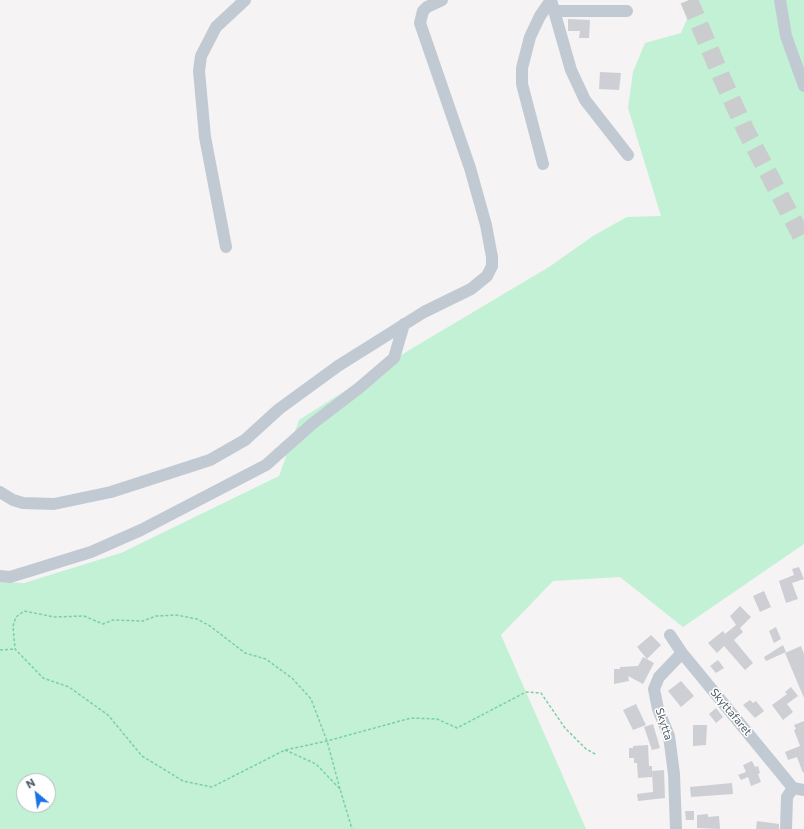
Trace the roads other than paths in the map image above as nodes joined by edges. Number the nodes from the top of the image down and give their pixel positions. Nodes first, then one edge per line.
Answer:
1 (245, 0) edge
2 (442, 0) edge
3 (780, 0) edge
4 (552, 4) edge
5 (627, 10) dead end
6 (804, 86) edge
7 (628, 155) dead end
8 (543, 164) dead end
9 (226, 247) dead end
10 (404, 324) junction
11 (0, 492) edge
12 (0, 576) edge
13 (670, 635) dead end
14 (682, 653) junction
15 (799, 789) edge
16 (676, 829) edge
17 (786, 829) edge

1 - 9 street
2 - 10 street
3 - 6 street
4 - 5 street
4 - 7 street
4 - 8 street
10 - 11 street
10 - 12 street
13 - 14 street, Skyttafaret
14 - 15 street, Skyttafaret
14 - 16 street, Skytta
15 - 17 street, Skyttafaret

